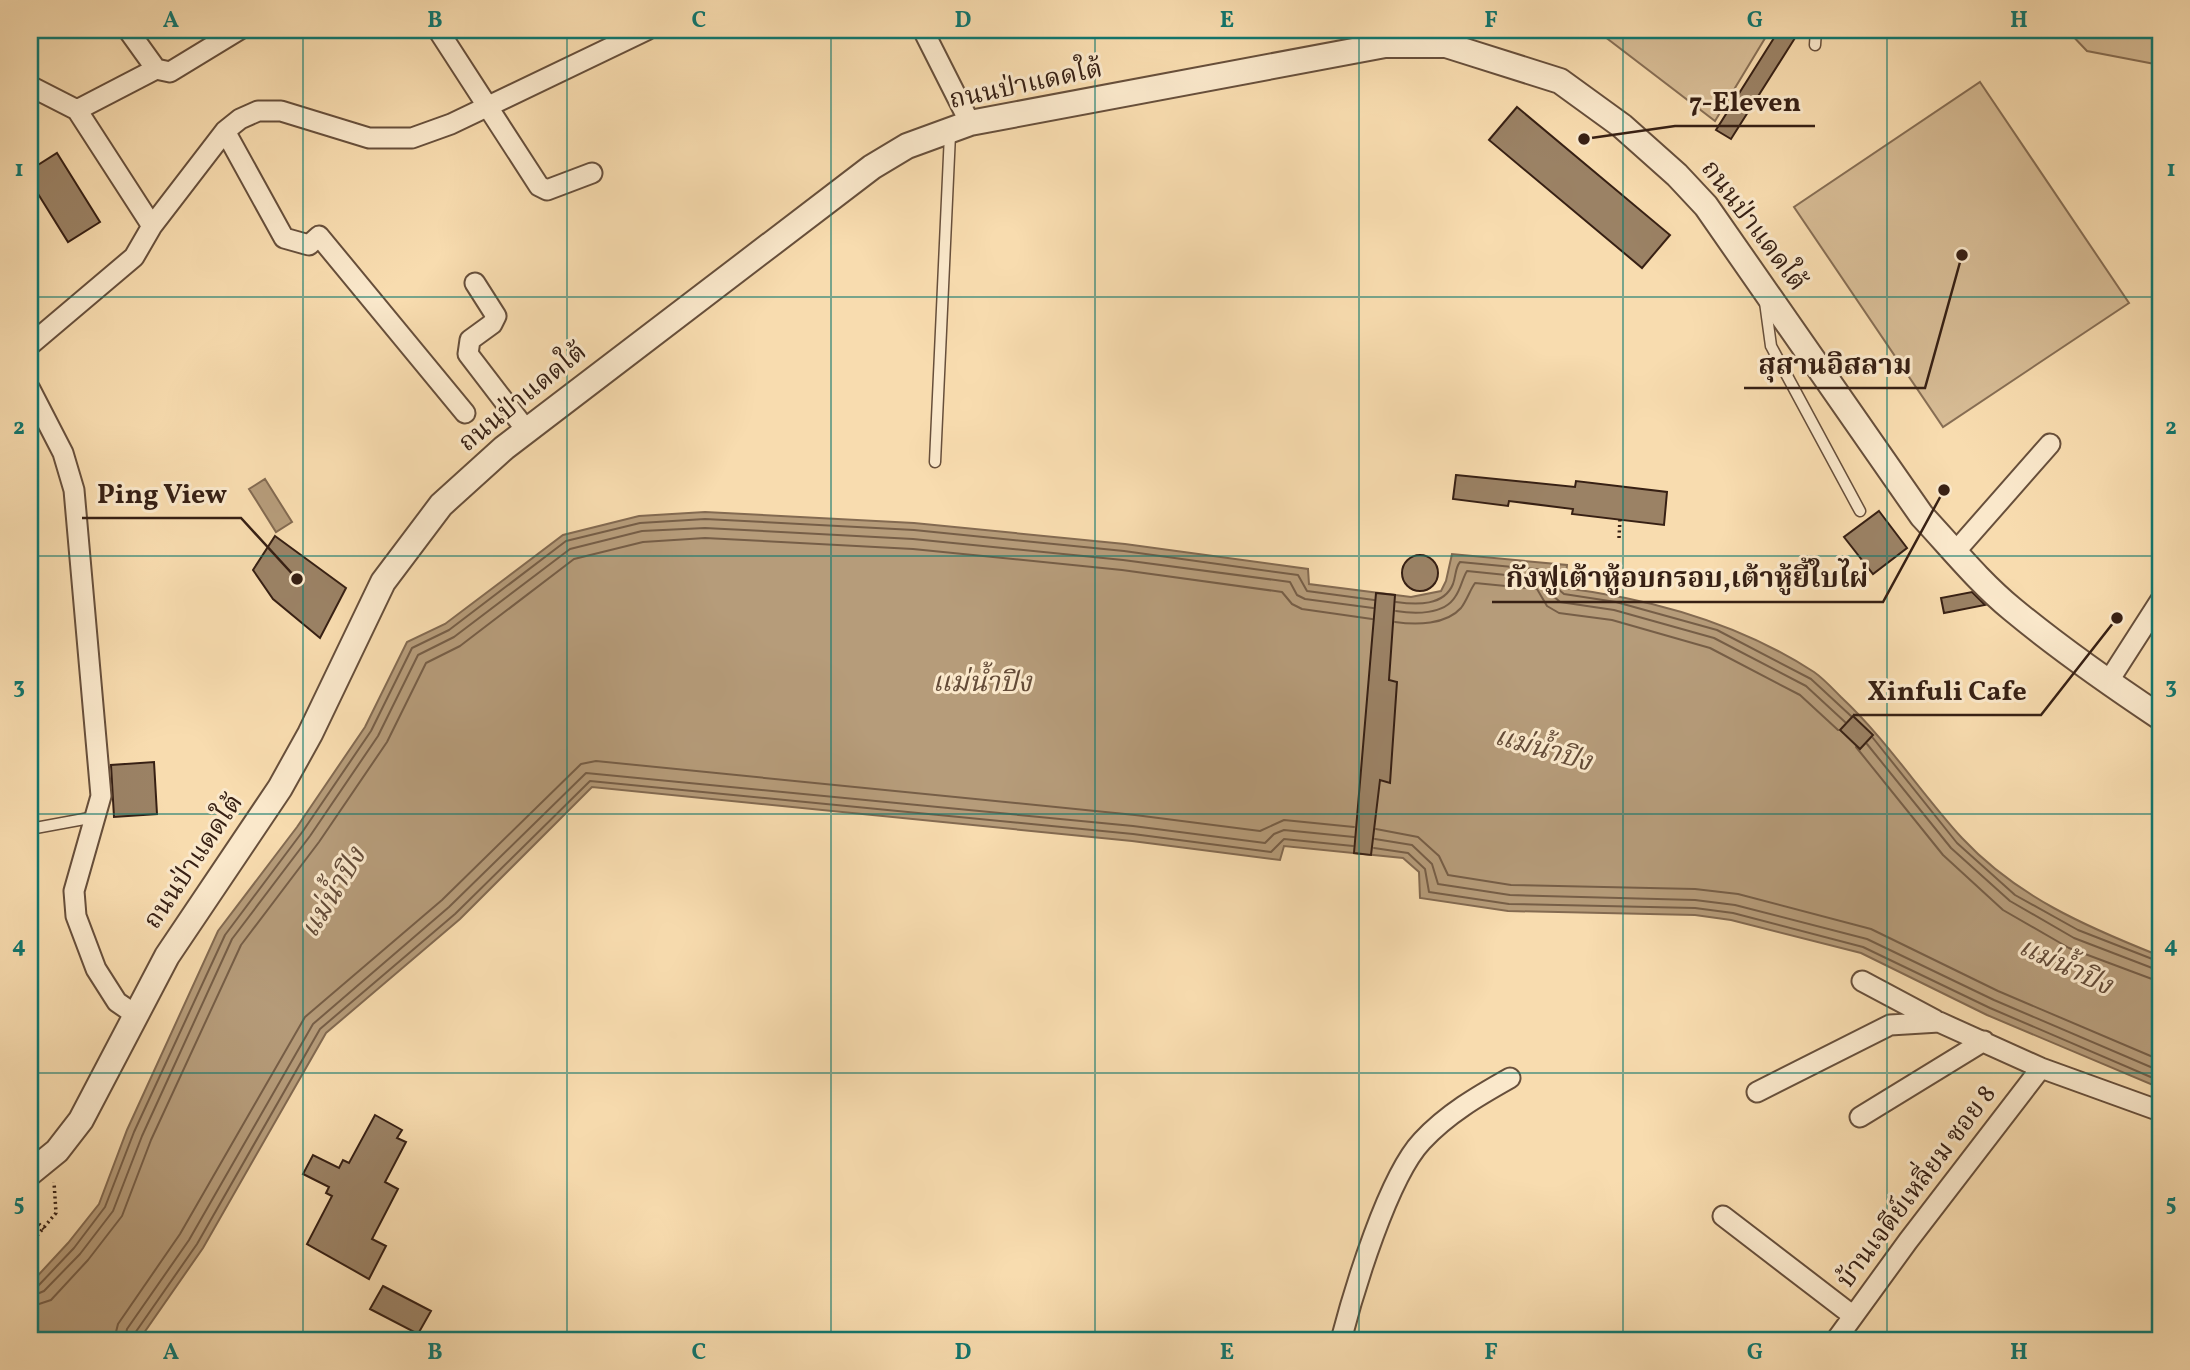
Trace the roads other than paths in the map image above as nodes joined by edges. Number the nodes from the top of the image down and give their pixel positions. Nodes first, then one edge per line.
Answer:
1 (128, 30) edge
2 (239, 30) edge
3 (439, 30) edge
4 (923, 30) edge
5 (1816, 30) edge
6 (635, 33) edge
7 (1445, 37) edge
8 (1815, 45) dead end
9 (163, 71) junction
10 (30, 86) edge
11 (489, 105) junction
12 (77, 110) junction
13 (960, 127) junction
14 (225, 131) junction
15 (592, 173) dead end
16 (152, 226) junction
17 (475, 283) dead end
18 (1762, 284) junction
19 (30, 345) edge
20 (30, 389) edge
21 (465, 413) dead end
22 (527, 430) junction
23 (2050, 444) dead end
24 (935, 462) dead end
25 (1860, 511) dead end
26 (1955, 552) junction
27 (2160, 601) edge
28 (2108, 682) junction
29 (2160, 717) edge
30 (95, 817) junction
31 (30, 829) edge
32 (1862, 981) dead end
33 (136, 1014) junction
34 (1939, 1022) junction
35 (1984, 1041) junction
36 (2041, 1068) junction
37 (1510, 1078) dead end
38 (1758, 1092) dead end
39 (2160, 1111) edge
40 (1860, 1117) dead end
41 (30, 1173) edge
42 (1723, 1216) dead end
43 (1852, 1315) junction
44 (1841, 1339) edge
45 (1341, 1340) edge

1 - 9 street
2 - 9 street
3 - 11 street
4 - 13 street
5 - 8 lane
6 - 11 street
7 - 13 street, ถนนป่าแดดใต้
7 - 18 street, ถนนป่าแดดใต้
9 - 12 street
10 - 12 street
11 - 14 street
11 - 15 street
12 - 16 street
13 - 22 street, ถนนป่าแดดใต้
13 - 24 lane
14 - 16 street
14 - 21 street
16 - 19 street
17 - 22 street
18 - 25 lane
18 - 26 street, ถนนป่าแดดใต้
20 - 30 street
22 - 33 street, ถนนป่าแดดใต้
23 - 26 street
26 - 28 street, ถนนป่าแดดใต้
27 - 28 street
28 - 29 street, ถนนป่าแดดใต้
30 - 31 lane
30 - 33 street
32 - 34 street
33 - 41 street, ถนนป่าแดดใต้
34 - 35 street
34 - 38 street
35 - 36 street
35 - 40 street
36 - 39 street
36 - 43 street, บ้านเจดีย์เหลี่ยม ซอย 8
37 - 45 street
42 - 43 street
43 - 44 street, บ้านเจดีย์เหลี่ยม ซอย 8

